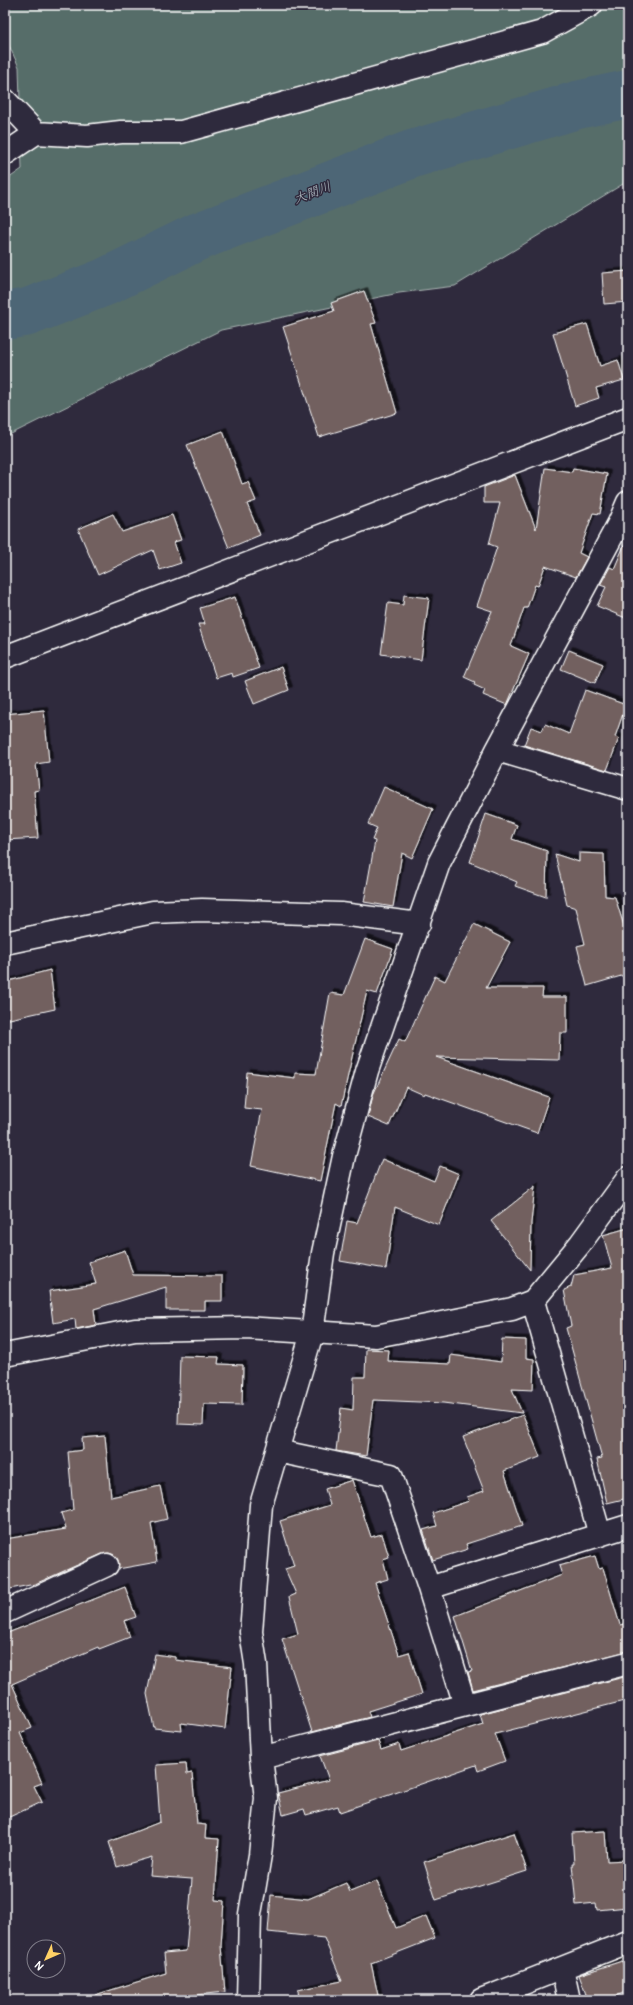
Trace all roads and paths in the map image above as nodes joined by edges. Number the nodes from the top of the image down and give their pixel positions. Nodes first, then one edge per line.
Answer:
1 (591, 5) edge
2 (5, 100) edge
3 (36, 133) junction
4 (5, 154) edge
5 (628, 418) edge
6 (628, 502) edge
7 (5, 658) edge
8 (497, 750) junction
9 (628, 789) edge
10 (419, 924) junction
11 (5, 943) edge
12 (628, 1178) edge
13 (533, 1301) junction
14 (312, 1333) junction
15 (5, 1355) edge
16 (277, 1451) junction
17 (628, 1526) edge
18 (600, 1535) junction
19 (108, 1565) dead end
20 (429, 1588) junction
21 (5, 1612) edge
22 (628, 1663) edge
23 (465, 1705) junction
24 (261, 1758) junction
25 (628, 1942) edge
26 (562, 1968) junction
27 (248, 2000) edge
28 (481, 2000) edge
29 (569, 2000) edge

1 - 3 street
2 - 3 street
3 - 4 street
5 - 7 street
6 - 8 street
8 - 9 street
8 - 10 street
10 - 11 street
10 - 14 street
12 - 13 street
13 - 14 street
13 - 18 street
14 - 15 street
14 - 16 street
16 - 20 street
16 - 24 street
17 - 18 street
18 - 20 street
19 - 21 street
20 - 23 street
22 - 23 street
23 - 24 street
24 - 27 street
25 - 26 street
26 - 28 street
26 - 29 street

